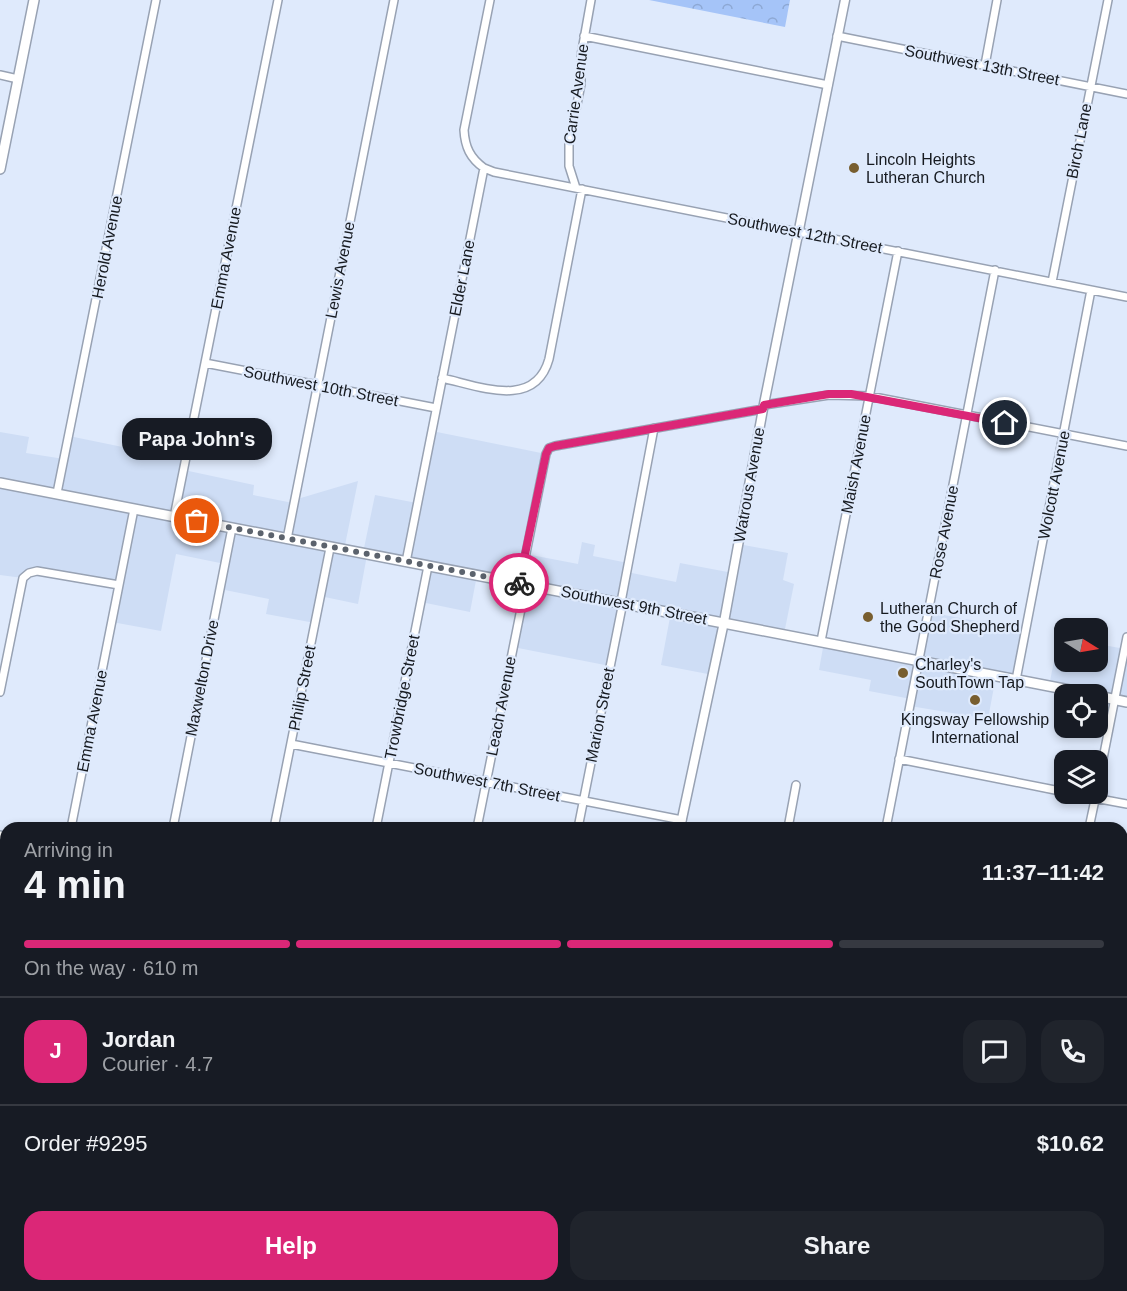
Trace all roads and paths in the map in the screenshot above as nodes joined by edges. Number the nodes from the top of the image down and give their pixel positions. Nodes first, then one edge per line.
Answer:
1 (34, 0) edge
2 (156, 0) edge
3 (278, 0) edge
4 (394, 0) edge
5 (490, 0) edge
6 (591, 0) edge
7 (844, 0) edge
8 (998, 0) edge
9 (1108, 0) edge
10 (584, 36) junction
11 (837, 36) junction
12 (985, 65) junction
13 (0, 75) edge
14 (18, 79) junction
15 (828, 85) junction
16 (1090, 86) junction
17 (1127, 94) edge
18 (484, 168) junction
19 (0, 169) edge
20 (579, 188) junction
21 (798, 231) junction
22 (898, 251) junction
23 (995, 270) junction
24 (1052, 282) junction
25 (1092, 290) junction
26 (1127, 297) edge
27 (205, 363) junction
28 (442, 378) junction
29 (317, 385) junction
30 (869, 396) junction
31 (763, 407) junction
32 (436, 408) junction
33 (966, 415) junction
34 (654, 428) junction
35 (1064, 434) junction
36 (1127, 446) edge
37 (0, 483) edge
38 (57, 493) junction
39 (134, 509) junction
40 (174, 517) junction
41 (232, 528) junction
42 (287, 539) junction
43 (330, 548) junction
44 (406, 562) junction
45 (428, 566) junction
46 (523, 583) junction
47 (119, 585) junction
48 (622, 602) junction
49 (724, 622) junction
50 (1127, 637) edge
51 (821, 641) junction
52 (919, 661) junction
53 (1016, 680) junction
54 (1054, 687) edge
55 (0, 692) edge
56 (1108, 698) edge
57 (1115, 699) junction
58 (1127, 702) edge
59 (291, 744) junction
60 (1105, 750) edge
61 (899, 759) junction
62 (389, 763) junction
63 (486, 782) junction
64 (796, 785) dead end
65 (1054, 790) edge
66 (1108, 799) edge
67 (583, 801) junction
68 (1094, 804) edge
69 (1127, 804) edge
70 (72, 822) edge
71 (174, 822) edge
72 (275, 822) edge
73 (377, 822) edge
74 (478, 822) edge
75 (579, 822) edge
76 (672, 822) edge
77 (681, 822) edge
78 (789, 822) edge
79 (887, 822) edge
80 (1090, 822) edge

1 - 14 main road
2 - 38 street, Herold Avenue
3 - 27 street, Emma Avenue
4 - 29 street, Lewis Avenue
5 - 18 street
6 - 10 street, Carrie Avenue
7 - 11 street, Watrous Avenue
8 - 12 street
9 - 16 street, Birch Lane
10 - 15 street
10 - 20 street, Carrie Avenue
11 - 12 street, Southwest 13th Street
11 - 15 street, Watrous Avenue
12 - 16 street, Southwest 13th Street
13 - 14 street
14 - 19 main road
15 - 21 street, Watrous Avenue
16 - 17 street, Southwest 13th Street
16 - 24 street, Birch Lane
18 - 20 street, Southwest 12th Street
18 - 28 street, Elder Lane
20 - 21 street, Southwest 12th Street
20 - 28 street, Carrie Avenue
21 - 22 street, Southwest 12th Street
21 - 31 street, Watrous Avenue
22 - 23 street, Southwest 12th Street
22 - 30 street, Maish Avenue
23 - 24 street, Southwest 12th Street
23 - 33 street, Rose Avenue
24 - 25 street, Southwest 12th Street
25 - 26 street, Southwest 12th Street
25 - 35 street, Wolcott Avenue
27 - 29 street, Southwest 10th Street
27 - 40 street, Emma Avenue
28 - 32 street, Elder Lane
29 - 32 street, Southwest 10th Street
29 - 42 street, Lewis Avenue
30 - 31 street
30 - 33 street
30 - 51 street, Maish Avenue
31 - 34 street
31 - 49 street, Watrous Avenue
32 - 44 street, Elder Lane
33 - 35 street
33 - 52 street, Rose Avenue
34 - 46 street, Leach Avenue
34 - 48 street, Marion Street
35 - 36 street
35 - 53 street, Wolcott Avenue
37 - 38 main road, Southwest 9th Street
38 - 39 main road, Southwest 9th Street
39 - 40 main road, Southwest 9th Street
39 - 47 street, Emma Avenue
40 - 41 main road, Southwest 9th Street
41 - 42 main road, Southwest 9th Street
41 - 71 street, Maxwelton Drive
42 - 43 main road, Southwest 9th Street
43 - 44 main road, Southwest 9th Street
43 - 59 street, Philip Street
44 - 45 main road, Southwest 9th Street
45 - 46 main road, Southwest 9th Street
45 - 62 street, Trowbridge Street
46 - 48 main road, Southwest 9th Street
46 - 63 street, Leach Avenue
47 - 55 street
47 - 70 street, Emma Avenue
48 - 49 main road, Southwest 9th Street
48 - 67 street, Marion Street
49 - 51 main road, Southwest 9th Street
49 - 77 street, Watrous Avenue
50 - 57 street
51 - 52 main road, Southwest 9th Street
52 - 53 main road, Southwest 9th Street
52 - 61 street, Rose Avenue
53 - 54 main road, Southwest 9th Street
56 - 57 main road
57 - 58 main road
57 - 60 street
59 - 62 street, Southwest 7th Street
59 - 72 street, Philip Street
61 - 65 street
61 - 79 street, Rose Avenue
62 - 63 street, Southwest 7th Street
62 - 73 street, Trowbridge Street
63 - 67 street, Southwest 7th Street
63 - 74 street, Leach Avenue
64 - 78 street
66 - 69 street
67 - 75 street, Marion Street
67 - 76 street, Southwest 7th Street
68 - 80 street

